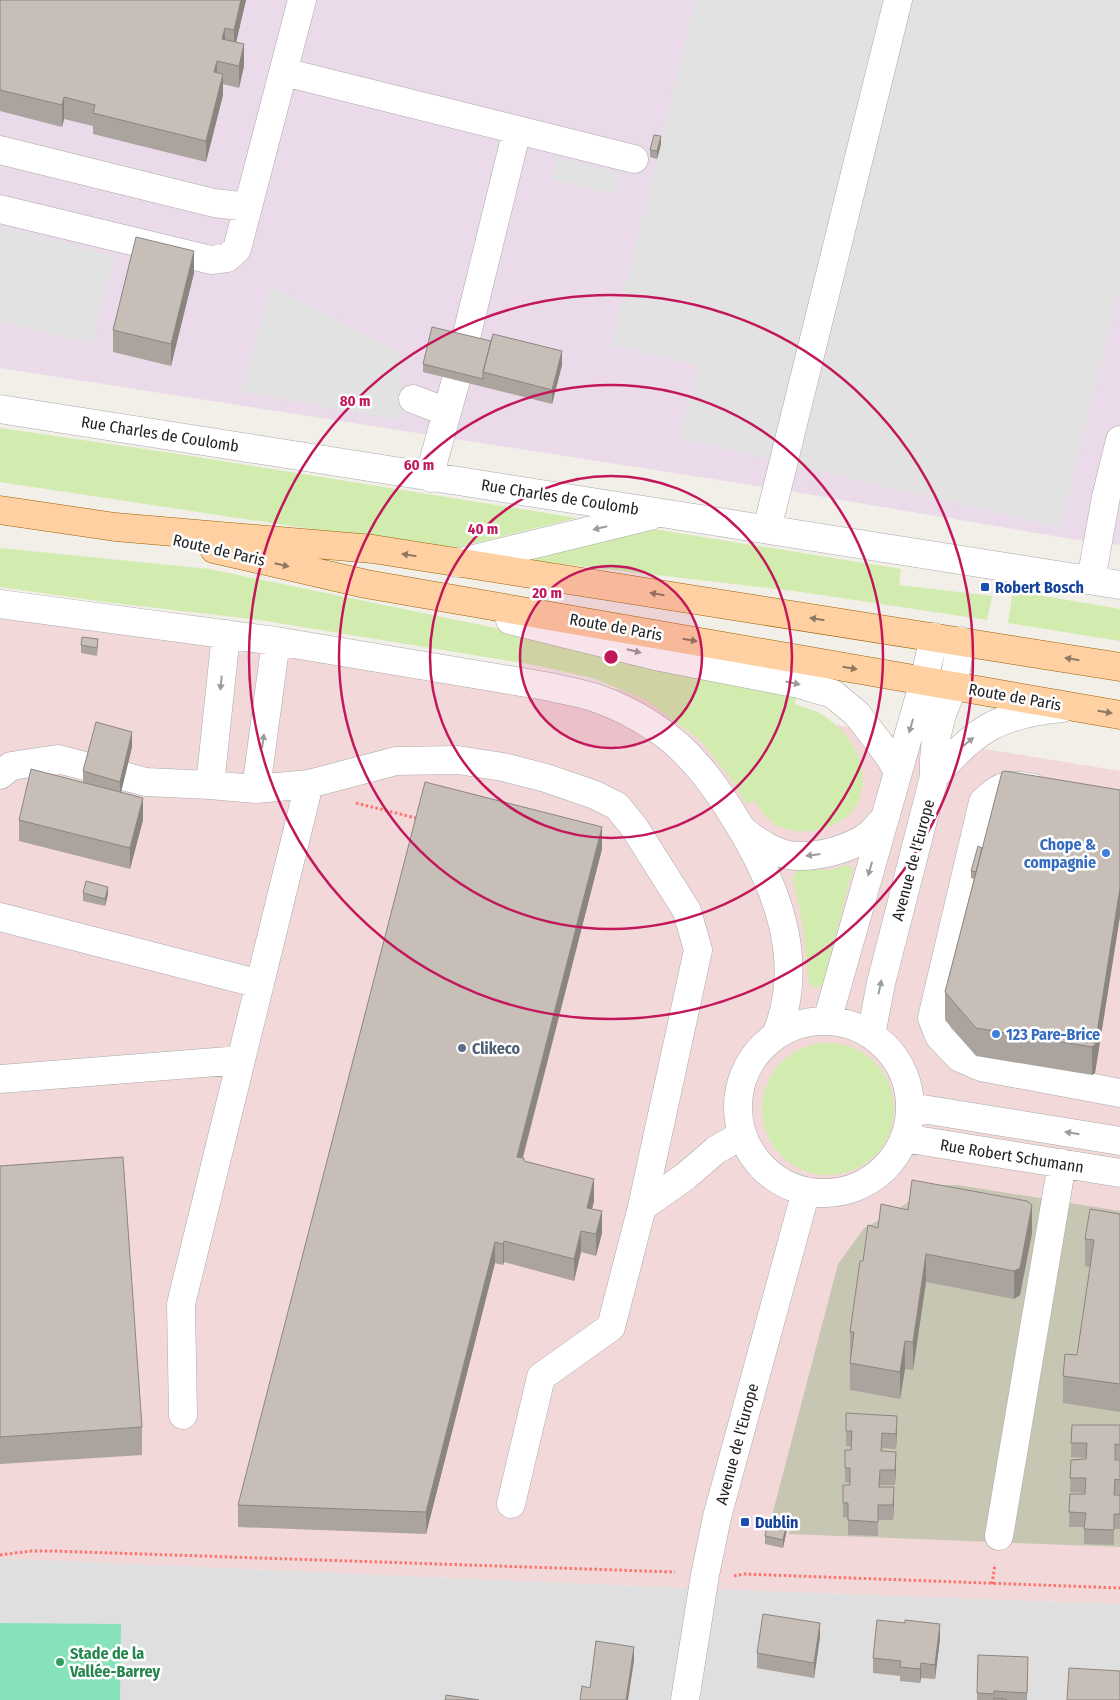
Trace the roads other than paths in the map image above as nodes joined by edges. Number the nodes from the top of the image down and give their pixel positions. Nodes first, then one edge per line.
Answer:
1 (302, 0) edge
2 (898, 0) edge
3 (284, 72) junction
4 (517, 130) junction
5 (0, 150) edge
6 (634, 160) dead end
7 (248, 207) junction
8 (0, 210) edge
9 (465, 342) edge
10 (456, 380) edge
11 (413, 399) dead end
12 (0, 409) edge
13 (447, 412) junction
14 (1120, 440) edge
15 (431, 478) junction
16 (0, 510) edge
17 (664, 513) junction
18 (115, 526) junction
19 (767, 529) junction
20 (457, 562) junction
21 (1091, 580) junction
22 (366, 584) junction
23 (1120, 584) edge
24 (0, 604) edge
25 (226, 634) junction
26 (948, 639) junction
27 (276, 641) junction
28 (1120, 667) edge
29 (924, 681) junction
30 (953, 687) junction
31 (1070, 707) junction
32 (1120, 715) edge
33 (898, 772) junction
34 (0, 775) edge
35 (934, 777) junction
36 (309, 784) junction
37 (210, 785) junction
38 (256, 789) junction
39 (1062, 793) edge
40 (885, 818) junction
41 (742, 830) junction
42 (0, 917) edge
43 (260, 984) junction
44 (827, 1021) junction
45 (776, 1035) junction
46 (871, 1035) junction
47 (242, 1060) junction
48 (0, 1079) edge
49 (1120, 1093) edge
50 (910, 1107) junction
51 (742, 1134) junction
52 (904, 1138) junction
53 (1120, 1141) edge
54 (1062, 1164) junction
55 (1120, 1173) edge
56 (806, 1191) junction
57 (642, 1207) junction
58 (183, 1415) dead end
59 (511, 1504) dead end
60 (999, 1536) dead end
61 (685, 1700) edge

1 - 3 street
2 - 19 street
3 - 4 street
3 - 7 street
4 - 6 street
4 - 9 street
5 - 7 street
7 - 8 street
10 - 13 street
11 - 13 street
12 - 15 street, Rue Charles de Coulomb
13 - 15 street
14 - 21 street
15 - 17 street, Rue Charles de Coulomb
16 - 18 main road, Route de Paris
17 - 19 street, Rue Charles de Coulomb
17 -> 20 street
20 -> 18 main road, Route de Paris
18 -> 22 main road, Route de Paris
19 - 21 street, Rue Charles de Coulomb
26 -> 20 main road, Route de Paris
21 - 23 street, Rue Charles de Coulomb
22 -> 29 main road, Route de Paris
22 -> 33 street
24 - 25 street
25 - 27 street
25 -> 37 street
28 -> 26 main road, Route de Paris
26 - 29 street
26 - 30 street, Avenue de l'Europe
38 -> 27 street
27 - 41 street
29 - 30 main road, Route de Paris
29 -> 33 street
30 - 31 main road, Route de Paris
30 - 35 street, Avenue de l'Europe
31 -> 32 main road, Route de Paris
35 -> 31 street
33 - 40 street
34 - 37 street
46 -> 35 street, Avenue de l'Europe
36 - 38 street
36 - 43 street
36 - 57 street
37 - 38 street
39 - 49 street
40 -> 41 street
40 -> 44 street
41 - 45 street
42 - 43 street
43 - 47 street
44 - 45 street
44 - 46 street
45 - 51 street
46 - 50 street
47 - 48 street
47 - 58 street
50 - 52 street
53 -> 50 street, Rue Robert Schumann
51 - 56 street
51 - 57 street
52 - 54 street, Rue Robert Schumann
52 - 56 street
54 - 55 street, Rue Robert Schumann
54 - 60 street
56 - 61 street, Avenue de l'Europe
57 - 59 street

